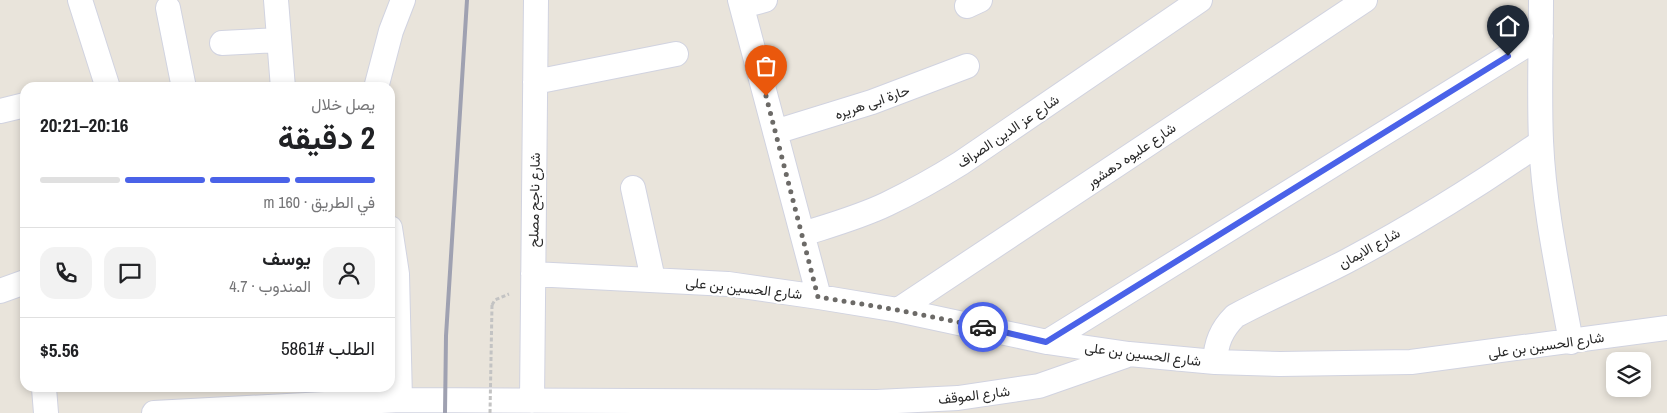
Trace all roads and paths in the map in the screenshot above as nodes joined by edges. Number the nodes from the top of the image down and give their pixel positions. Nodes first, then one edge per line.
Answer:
1 (80, 0) edge
2 (276, 0) edge
3 (403, 0) edge
4 (536, 0) edge
5 (765, 0) edge
6 (1200, 0) edge
7 (1364, 0) edge
8 (1541, 0) edge
9 (741, 3) edge
10 (168, 8) dead end
11 (1541, 36) junction
12 (279, 40) junction
13 (222, 43) dead end
14 (676, 54) dead end
15 (967, 66) dead end
16 (106, 82) edge
17 (183, 82) edge
18 (282, 82) edge
19 (378, 82) edge
20 (535, 82) junction
21 (20, 105) edge
22 (0, 111) edge
23 (775, 132) junction
24 (1541, 142) junction
25 (633, 188) dead end
26 (803, 234) junction
27 (395, 261) edge
28 (533, 274) junction
29 (653, 279) junction
30 (20, 284) edge
31 (0, 291) edge
32 (818, 297) junction
33 (492, 306) dead end
34 (898, 310) junction
35 (1667, 328) edge
36 (1046, 342) junction
37 (1571, 342) junction
38 (1129, 354) junction
39 (1215, 362) junction
40 (44, 392) edge
41 (400, 400) junction
42 (532, 401) junction
43 (46, 413) edge
44 (154, 413) edge
45 (490, 413) edge

1 - 16 street
2 - 12 street
3 - 19 street
4 - 20 street, شارع ناجح مصلح
5 - 9 street
6 - 26 street, شارع عز الدين الصراف
7 - 34 street, شارع عليوه دهشور
8 - 11 street
9 - 23 street
10 - 17 street
11 - 24 street
11 - 36 street
12 - 13 street
12 - 18 street
14 - 20 street
15 - 23 street, حارة ابى هريره
20 - 28 street, شارع ناجح مصلح
21 - 22 street
23 - 26 street
24 - 37 street
24 - 39 street, شارع الايمان
25 - 29 street
26 - 32 street
27 - 41 street
28 - 29 street, شارع الحسين بن على
28 - 42 street, شارع ناجح مصلح
29 - 32 street, شارع الحسين بن على
30 - 31 street
32 - 34 street, شارع الحسين بن على
33 - 45 path, bridge
34 - 36 street, شارع الحسين بن على
35 - 37 street, شارع الحسين بن على
36 - 38 street, شارع الحسين بن على
37 - 39 street, شارع الحسين بن على
38 - 39 street, شارع الحسين بن على
38 - 42 street, شارع الموقف
40 - 43 street
41 - 42 street, شارع الموقف
41 - 44 street, شارع الموقف

